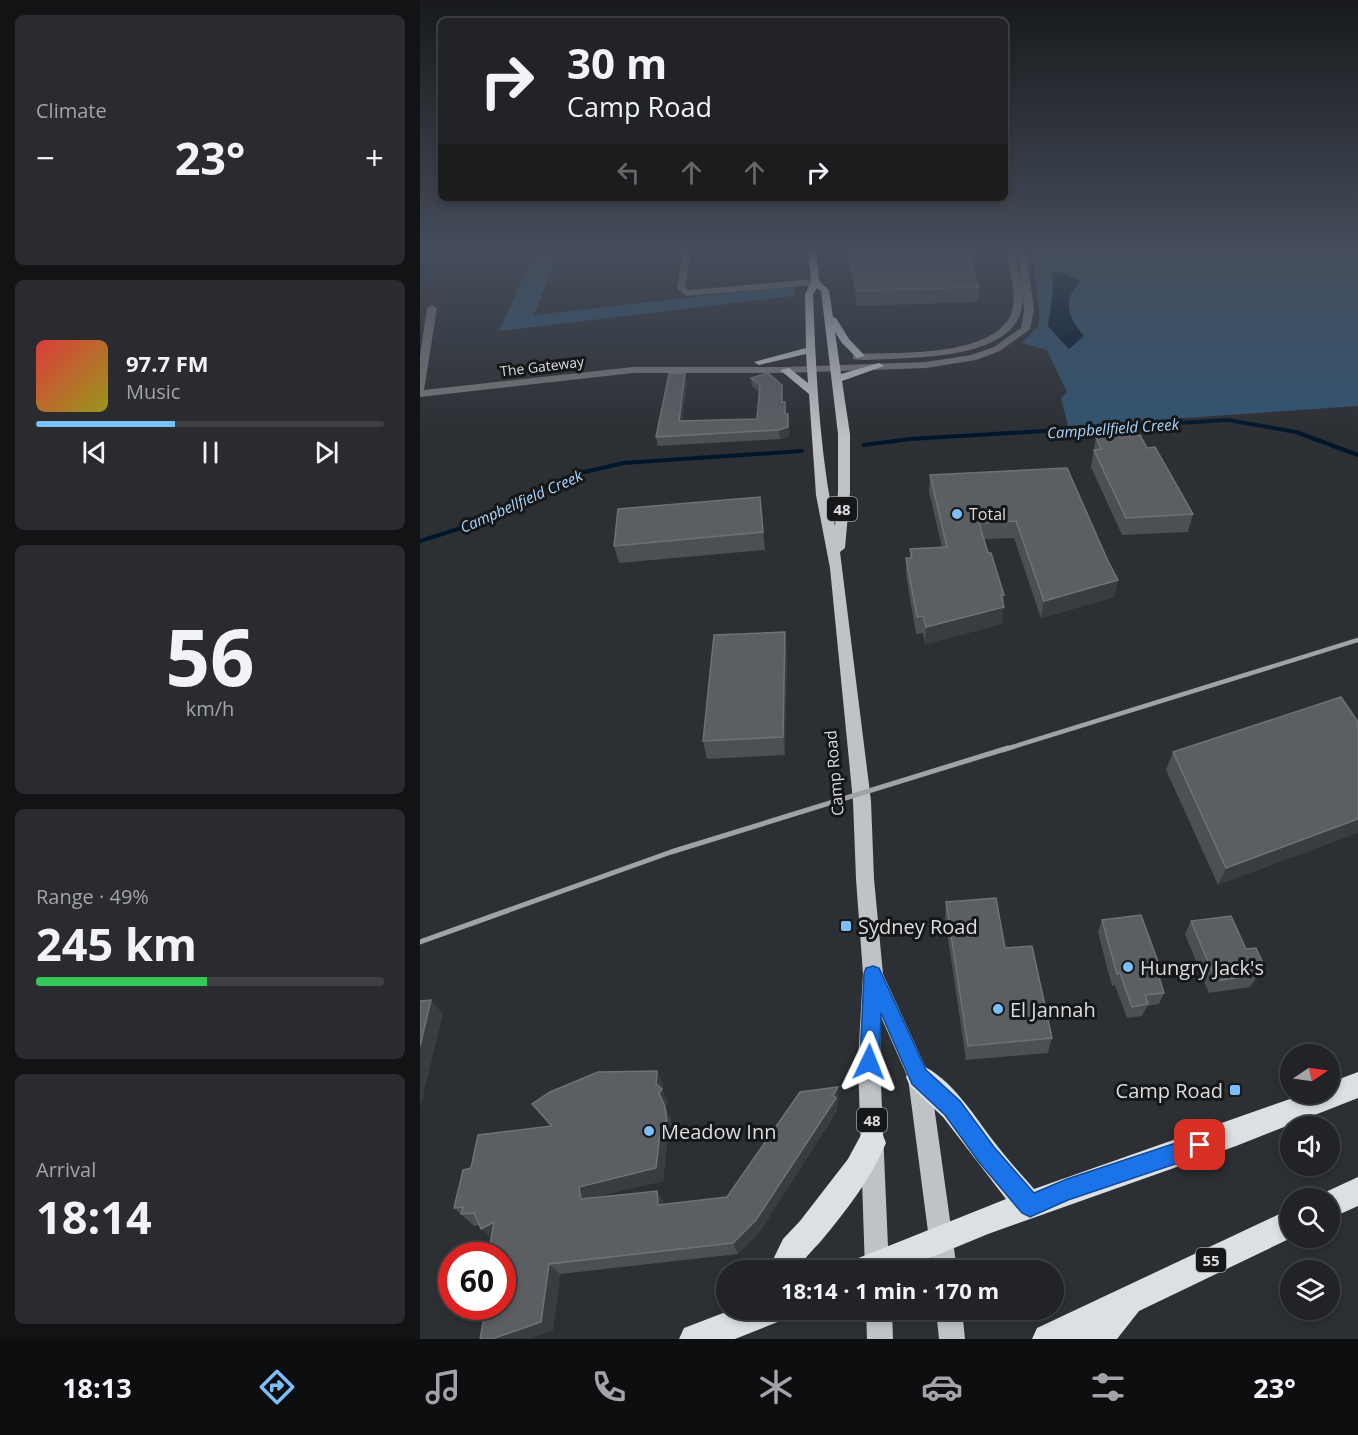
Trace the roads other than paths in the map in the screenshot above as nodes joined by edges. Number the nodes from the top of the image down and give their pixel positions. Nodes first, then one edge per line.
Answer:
1 (431, 312) edge
2 (810, 312) edge
3 (1015, 312) edge
4 (1028, 312) edge
5 (830, 315) joint
6 (860, 356) junction
7 (811, 359) junction
8 (835, 363) junction
9 (879, 366) junction
10 (668, 369) junction
11 (785, 370) junction
12 (837, 380) junction
13 (420, 389) edge
14 (813, 392) junction
15 (420, 394) edge
16 (837, 568) junction
17 (873, 974) junction
18 (919, 1077) junction
19 (1358, 1086) edge
20 (872, 1143) junction
21 (1358, 1191) edge
22 (1340, 1200) edge
23 (1030, 1206) junction
24 (1280, 1228) edge
25 (942, 1240) junction
26 (788, 1260) edge
27 (874, 1260) edge
28 (895, 1260) edge
29 (944, 1260) edge
30 (1132, 1298) junction
31 (742, 1320) edge
32 (879, 1320) edge
33 (950, 1320) edge
34 (696, 1339) edge
35 (880, 1339) edge
36 (952, 1339) edge
37 (1047, 1339) edge
38 (1097, 1339) edge

1 - 13 street
2 - 7 main road, Camp Road / 48
3 - 6 street
4 - 9 street
5 - 6 main road
5 - 8 main road, Camp Road / 48
6 - 8 street
7 - 8 street
7 - 10 street, The Gateway
7 - 11 street, The Gateway
7 - 14 main road, Camp Road / 48
8 - 9 street
8 - 12 main road, Camp Road / 48
9 - 12 main road
10 - 11 street, The Gateway
10 - 15 street, The Gateway
11 - 14 main road
12 - 16 main road, Camp Road / 48
14 - 16 main road, Camp Road / 48
16 - 17 main road, Camp Road / 48
17 - 18 main road, Camp Road / 48
17 - 20 main road, Camp Road / 48
18 - 23 highway
18 - 25 main road, Camp Road / 48
19 - 23 highway
20 - 26 highway
20 - 27 main road, Camp Road / 48
21 - 22 highway
23 - 25 highway
24 - 30 highway, 55
25 - 28 highway
25 - 29 main road, Camp Road / 48
30 - 37 highway, 55
30 - 38 highway
31 - 34 highway
32 - 35 main road
33 - 36 main road

